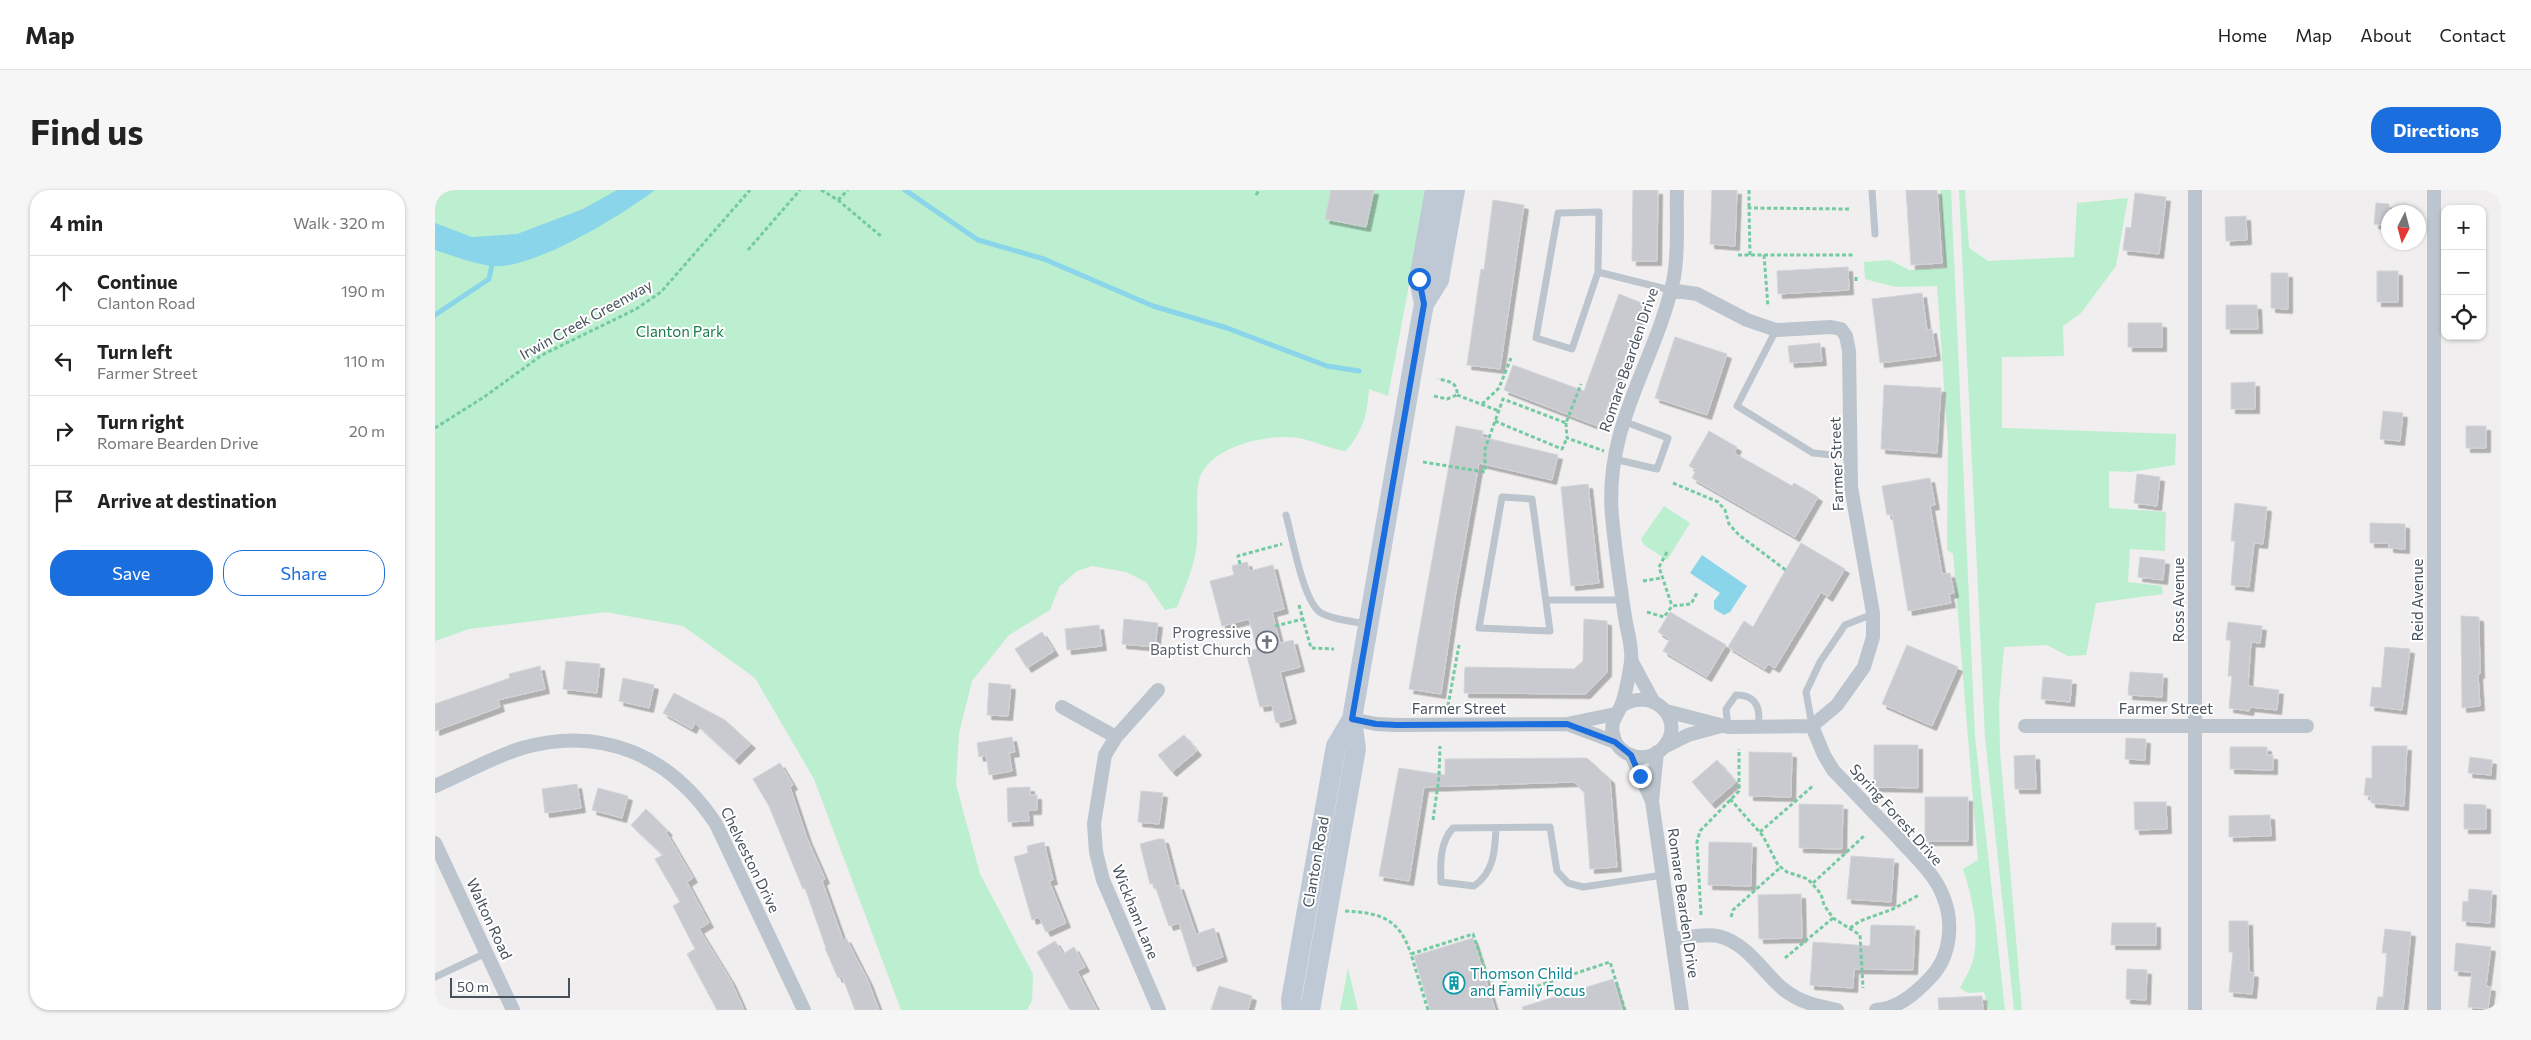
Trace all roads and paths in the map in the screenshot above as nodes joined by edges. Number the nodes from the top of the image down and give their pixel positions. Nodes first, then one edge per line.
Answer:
1 (750, 190) edge
2 (799, 190) edge
3 (821, 190) edge
4 (848, 190) edge
5 (1259, 190) edge
6 (1435, 190) edge
7 (1455, 190) edge
8 (1677, 190) edge
9 (1749, 190) edge
10 (1872, 190) edge
11 (2195, 190) edge
12 (2433, 190) edge
13 (1256, 196) dead end
14 (838, 200) junction
15 (1749, 208) junction
16 (1849, 208) dead end
17 (1875, 234) dead end
18 (882, 237) dead end
19 (748, 250) dead end
20 (1738, 255) dead end
21 (1750, 255) junction
22 (1764, 255) junction
23 (1855, 255) dead end
24 (1598, 272) junction
25 (1671, 290) junction
26 (1424, 304) junction
27 (1768, 307) dead end
28 (1776, 330) junction
29 (1511, 358) dead end
30 (1438, 379) dead end
31 (1581, 384) dead end
32 (1457, 395) junction
33 (1434, 396) dead end
34 (1482, 404) junction
35 (1499, 411) junction
36 (1495, 421) junction
37 (1623, 421) junction
38 (1566, 423) junction
39 (435, 428) edge
40 (1567, 438) junction
41 (1610, 456) junction
42 (1851, 457) junction
43 (1423, 462) dead end
44 (1673, 483) dead end
45 (1287, 515) dead end
46 (1667, 552) dead end
47 (1285, 553) dead end
48 (1240, 564) dead end
49 (1787, 571) dead end
50 (1661, 578) junction
51 (1643, 581) dead end
52 (1697, 593) dead end
53 (1298, 600) dead end
54 (1548, 600) junction
55 (1622, 600) junction
56 (1672, 606) junction
57 (1647, 612) dead end
58 (1873, 613) junction
59 (1303, 619) junction
60 (1369, 625) junction
61 (1275, 626) dead end
62 (1459, 645) dead end
63 (1334, 649) dead end
64 (1631, 660) junction
65 (1158, 690) dead end
66 (1653, 701) junction
67 (1448, 706) dead end
68 (1062, 707) dead end
69 (1618, 710) junction
70 (1666, 711) junction
71 (1352, 719) junction
72 (1567, 724) junction
73 (2195, 725) junction
74 (1812, 726) junction
75 (2025, 726) dead end
76 (2307, 726) dead end
77 (1725, 727) junction
78 (1758, 727) junction
79 (1116, 737) junction
80 (1615, 742) junction
81 (1440, 746) dead end
82 (1739, 749) dead end
83 (1661, 750) junction
84 (1631, 755) junction
85 (1814, 785) dead end
86 (435, 786) edge
87 (1730, 800) junction
88 (1652, 802) junction
89 (1433, 820) dead end
90 (1497, 828) junction
91 (1760, 832) junction
92 (1864, 836) dead end
93 (435, 843) edge
94 (1781, 867) junction
95 (1663, 875) junction
96 (1813, 883) junction
97 (1919, 895) dead end
98 (1343, 911) dead end
99 (1701, 915) dead end
100 (1731, 917) dead end
101 (1833, 918) junction
102 (1850, 928) junction
103 (1672, 939) junction
104 (487, 952) junction
105 (1411, 954) junction
106 (1785, 958) dead end
107 (435, 977) edge
108 (1863, 988) dead end
109 (513, 1010) edge
110 (805, 1010) edge
111 (1159, 1010) edge
112 (1292, 1010) edge
113 (1310, 1010) edge
114 (1428, 1010) edge
115 (1625, 1010) edge
116 (1682, 1010) edge
117 (1837, 1010) edge
118 (1876, 1010) edge
119 (2195, 1010) edge
120 (2434, 1010) edge

1 - 39 path, Irwin Creek Greenway
2 - 19 path
3 - 14 path
4 - 14 path
5 - 13 path
6 - 26 main road, Clanton Road
7 - 26 main road, Clanton Road
8 - 25 street, Romare Bearden Drive
9 - 15 path
10 - 17 lane
11 - 73 street, Ross Avenue
12 - 120 street, Reid Avenue
14 - 18 path
15 - 16 path
15 - 21 path
20 - 21 path
21 - 22 path
22 - 23 path
22 - 27 path
24 - 24 lane
24 - 25 lane
25 - 28 street, Farmer Street
25 - 37 street, Romare Bearden Drive
26 - 60 main road, Clanton Road
28 - 42 street, Farmer Street
28 - 42 lane
29 - 34 path
30 - 32 path
31 - 38 path
32 - 33 path
32 - 34 path
34 - 35 path
35 - 36 path
35 - 38 path
36 - 40 path
36 - 43 path
37 - 41 street, Romare Bearden Drive
37 - 41 lane
38 - 40 path
40 - 41 path
41 - 55 street, Romare Bearden Drive
42 - 58 street, Farmer Street
44 - 49 path
45 - 60 lane
46 - 50 path
47 - 48 path
50 - 51 path
50 - 56 path
52 - 56 path
53 - 59 path
54 - 54 lane
54 - 55 lane
55 - 64 street, Romare Bearden Drive
56 - 57 path
58 - 74 street, Farmer Street
58 - 74 lane
59 - 61 path
59 - 63 path
60 - 71 main road, Clanton Road
62 - 67 path
64 - 66 street, Romare Bearden Drive
64 - 69 street, Romare Bearden Drive
65 - 79 street, Wickham Lane
66 - 69 street
66 - 70 street
68 - 79 street
69 - 72 street, Farmer Street
69 - 80 street
70 - 77 street
70 - 83 street
71 - 72 street, Farmer Street
71 - 112 main road, Clanton Road
71 - 113 main road, Clanton Road
72 - 80 street, Farmer Street
73 - 75 street, Farmer Street
73 - 76 street, Farmer Street
73 - 119 street, Ross Avenue
74 - 78 street
74 - 118 street, Spring Forest Drive
77 - 78 street
77 - 78 lane
77 - 83 street
79 - 111 street, Wickham Lane
80 - 84 street
81 - 89 path
82 - 87 path
83 - 84 street
83 - 88 street, Romare Bearden Drive
84 - 88 street, Romare Bearden Drive
85 - 91 path
86 - 110 street, Chelveston Drive
87 - 91 path
87 - 99 path
88 - 95 street, Romare Bearden Drive
90 - 90 lane
90 - 95 lane
91 - 94 path
92 - 96 path
93 - 104 street, Walton Road
94 - 96 path
94 - 100 path
95 - 103 street, Romare Bearden Drive
96 - 101 path
97 - 102 path
98 - 105 path
101 - 102 path
101 - 106 path
102 - 108 path
103 - 116 street, Romare Bearden Drive
103 - 117 street
104 - 107 lane
104 - 109 street, Walton Road
105 - 114 path
105 - 115 path

